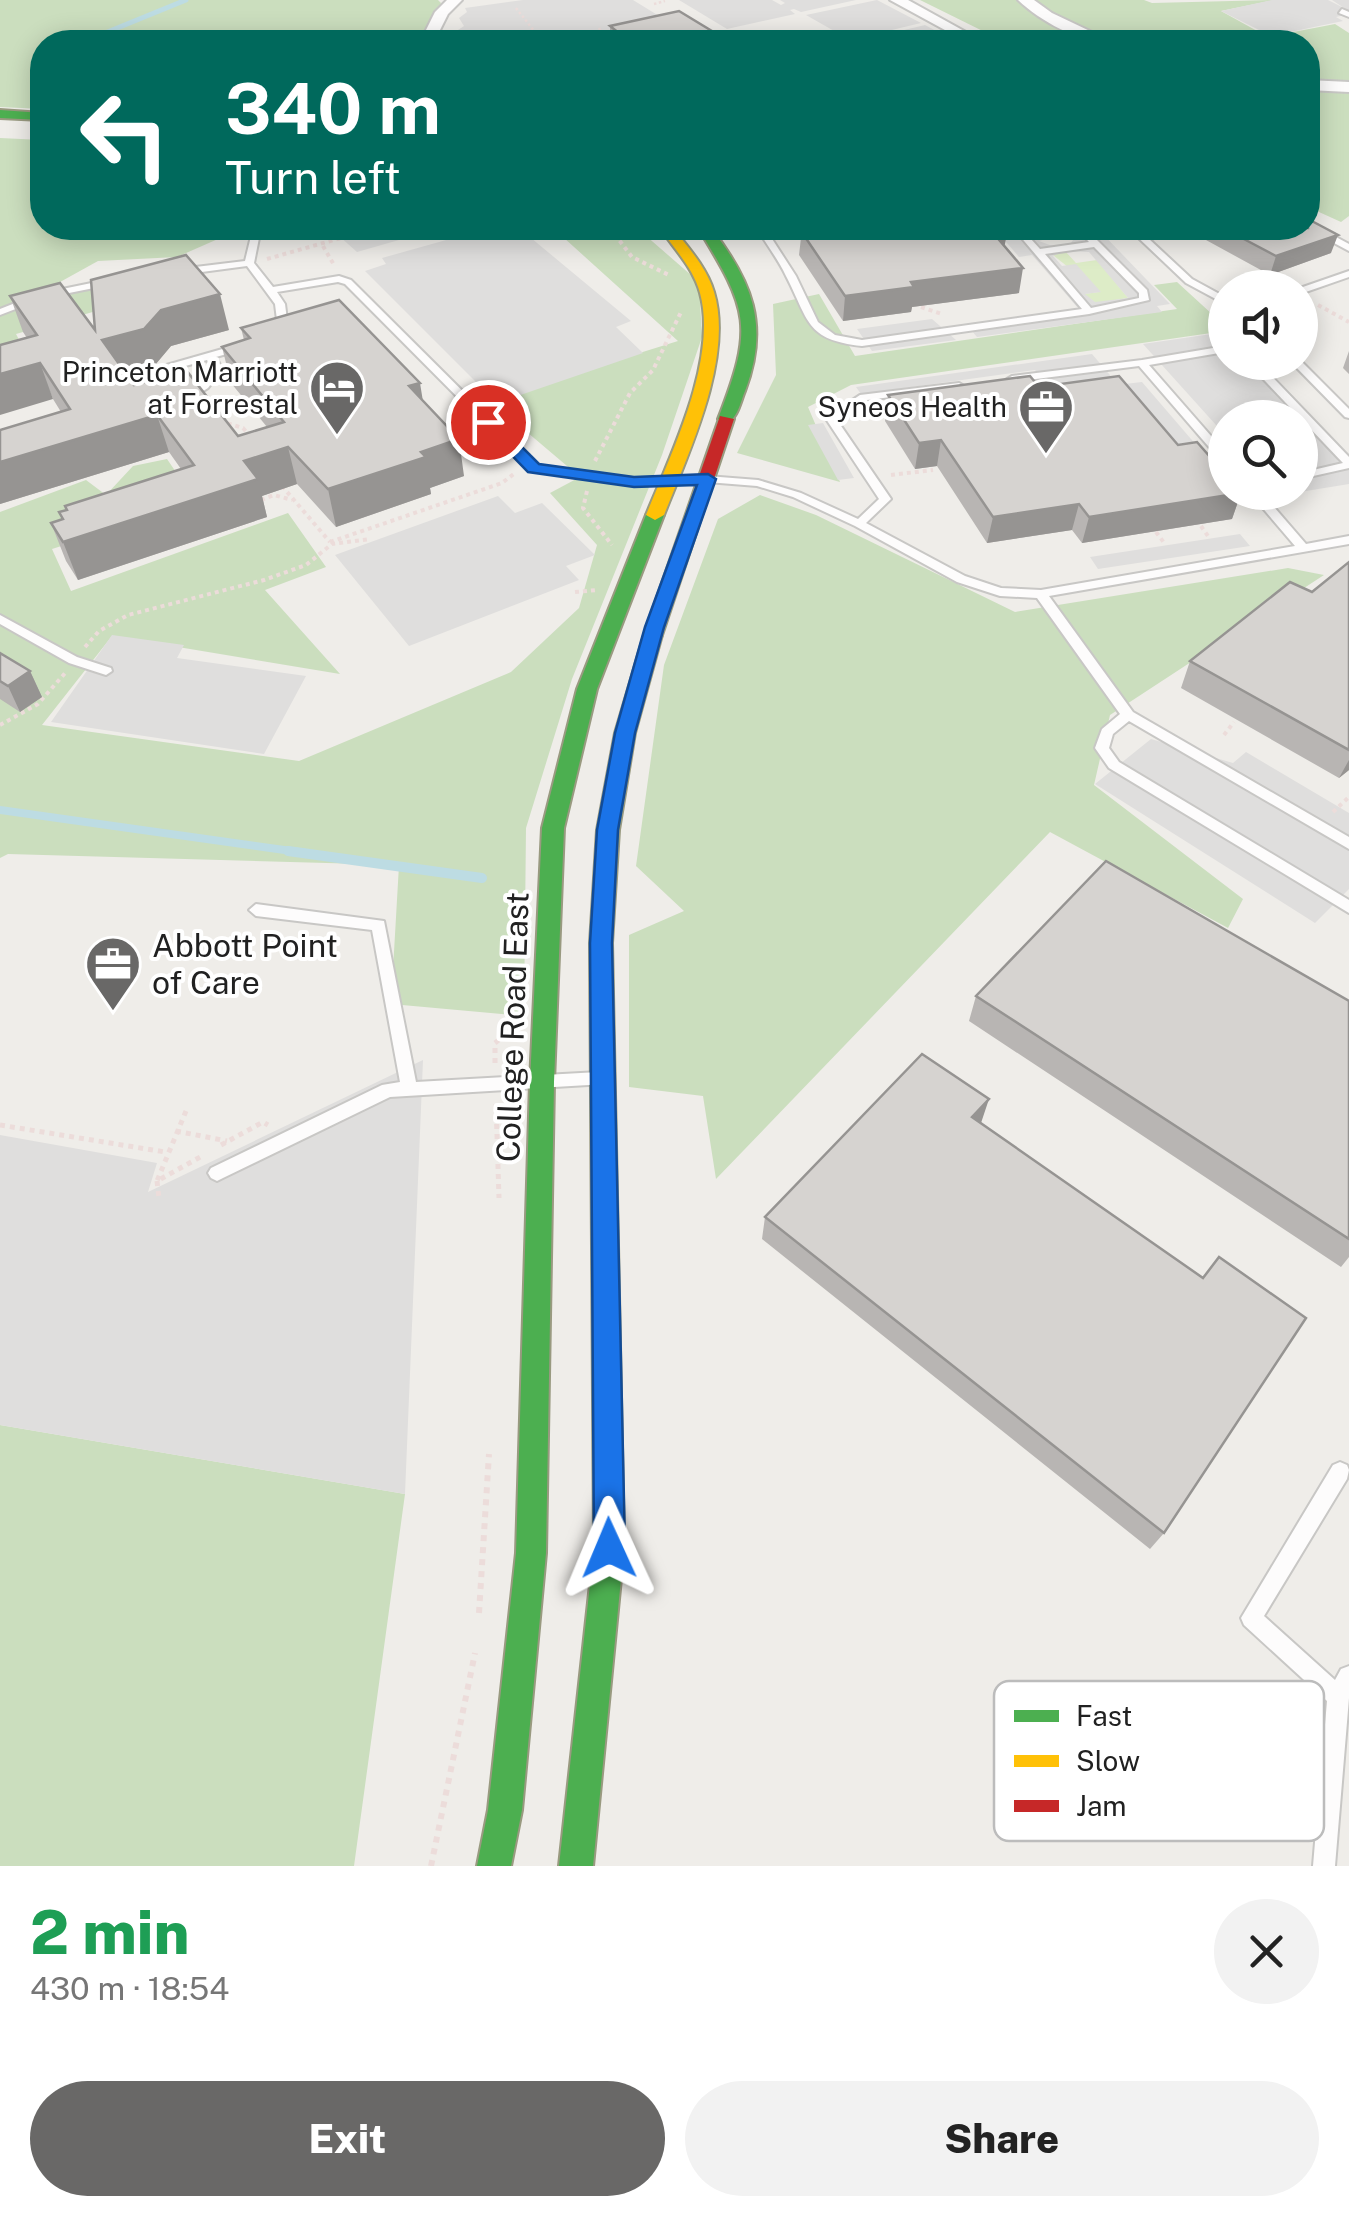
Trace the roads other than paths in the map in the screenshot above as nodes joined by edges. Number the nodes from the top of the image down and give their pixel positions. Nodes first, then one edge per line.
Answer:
1 (455, 0) edge
2 (896, 0) edge
3 (1025, 0) edge
4 (433, 30) edge
5 (954, 30) edge
6 (1079, 30) edge
7 (1320, 86) edge
8 (1349, 87) edge
9 (0, 114) edge
10 (30, 115) edge
11 (0, 128) edge
12 (30, 129) edge
13 (1320, 231) edge
14 (254, 240) edge
15 (676, 240) edge
16 (715, 240) edge
17 (769, 240) edge
18 (1028, 240) edge
19 (1092, 240) edge
20 (1144, 240) edge
21 (1096, 244) junction
22 (1347, 244) edge
23 (1038, 252) junction
24 (249, 262) junction
25 (174, 273) edge
26 (1349, 274) edge
27 (117, 281) edge
28 (1318, 285) edge
29 (271, 290) junction
30 (1208, 291) edge
31 (1088, 311) junction
32 (0, 312) edge
33 (1208, 352) edge
34 (210, 355) junction
35 (1142, 363) junction
36 (1269, 380) edge
37 (1314, 380) edge
38 (996, 381) edge
39 (978, 383) edge
40 (178, 403) edge
41 (146, 405) edge
42 (1349, 415) edge
43 (1208, 439) edge
44 (1349, 464) edge
45 (1318, 472) edge
46 (669, 479) junction
47 (708, 479) junction
48 (1270, 510) edge
49 (858, 524) junction
50 (1349, 540) edge
51 (1303, 548) junction
52 (1042, 594) junction
53 (0, 618) edge
54 (106, 671) dead end
55 (1128, 715) junction
56 (1349, 844) edge
57 (1349, 907) edge
58 (256, 910) dead end
59 (603, 1079) junction
60 (542, 1082) junction
61 (409, 1089) junction
62 (217, 1172) dead end
63 (1340, 1472) dead end
64 (1344, 1687) edge
65 (505, 1810) junction
66 (467, 1866) edge
67 (494, 1866) edge
68 (576, 1866) edge
69 (1324, 1866) edge

1 - 4 street
2 - 5 street
3 - 6 street
7 - 8 street
9 - 10 street
11 - 12 street
13 - 22 lane
14 - 24 lane
15 - 46 street, College Road East
16 - 47 street
17 - 31 lane
18 - 23 lane
19 - 21 lane
20 - 30 lane
21 - 23 lane
21 - 31 lane
23 - 31 lane
24 - 25 lane
24 - 29 lane
26 - 28 lane
27 - 32 lane
29 - 34 lane
29 - 46 lane
33 - 35 lane
34 - 40 lane
34 - 41 lane
35 - 38 lane
35 - 43 lane
36 - 44 lane
37 - 42 lane
39 - 49 lane
44 - 45 lane
46 - 47 lane
46 - 60 street, College Road East
47 - 49 lane
47 - 59 street
48 - 51 lane
49 - 52 lane
50 - 51 lane
51 - 52 lane
52 - 55 lane
53 - 54 lane
55 - 56 lane
55 - 57 lane
58 - 61 lane
59 - 60 lane
59 - 68 street
60 - 61 lane
60 - 65 street, College Road East
61 - 62 lane
63 - 64 lane
64 - 69 lane
65 - 66 lane
65 - 67 street, College Road East

